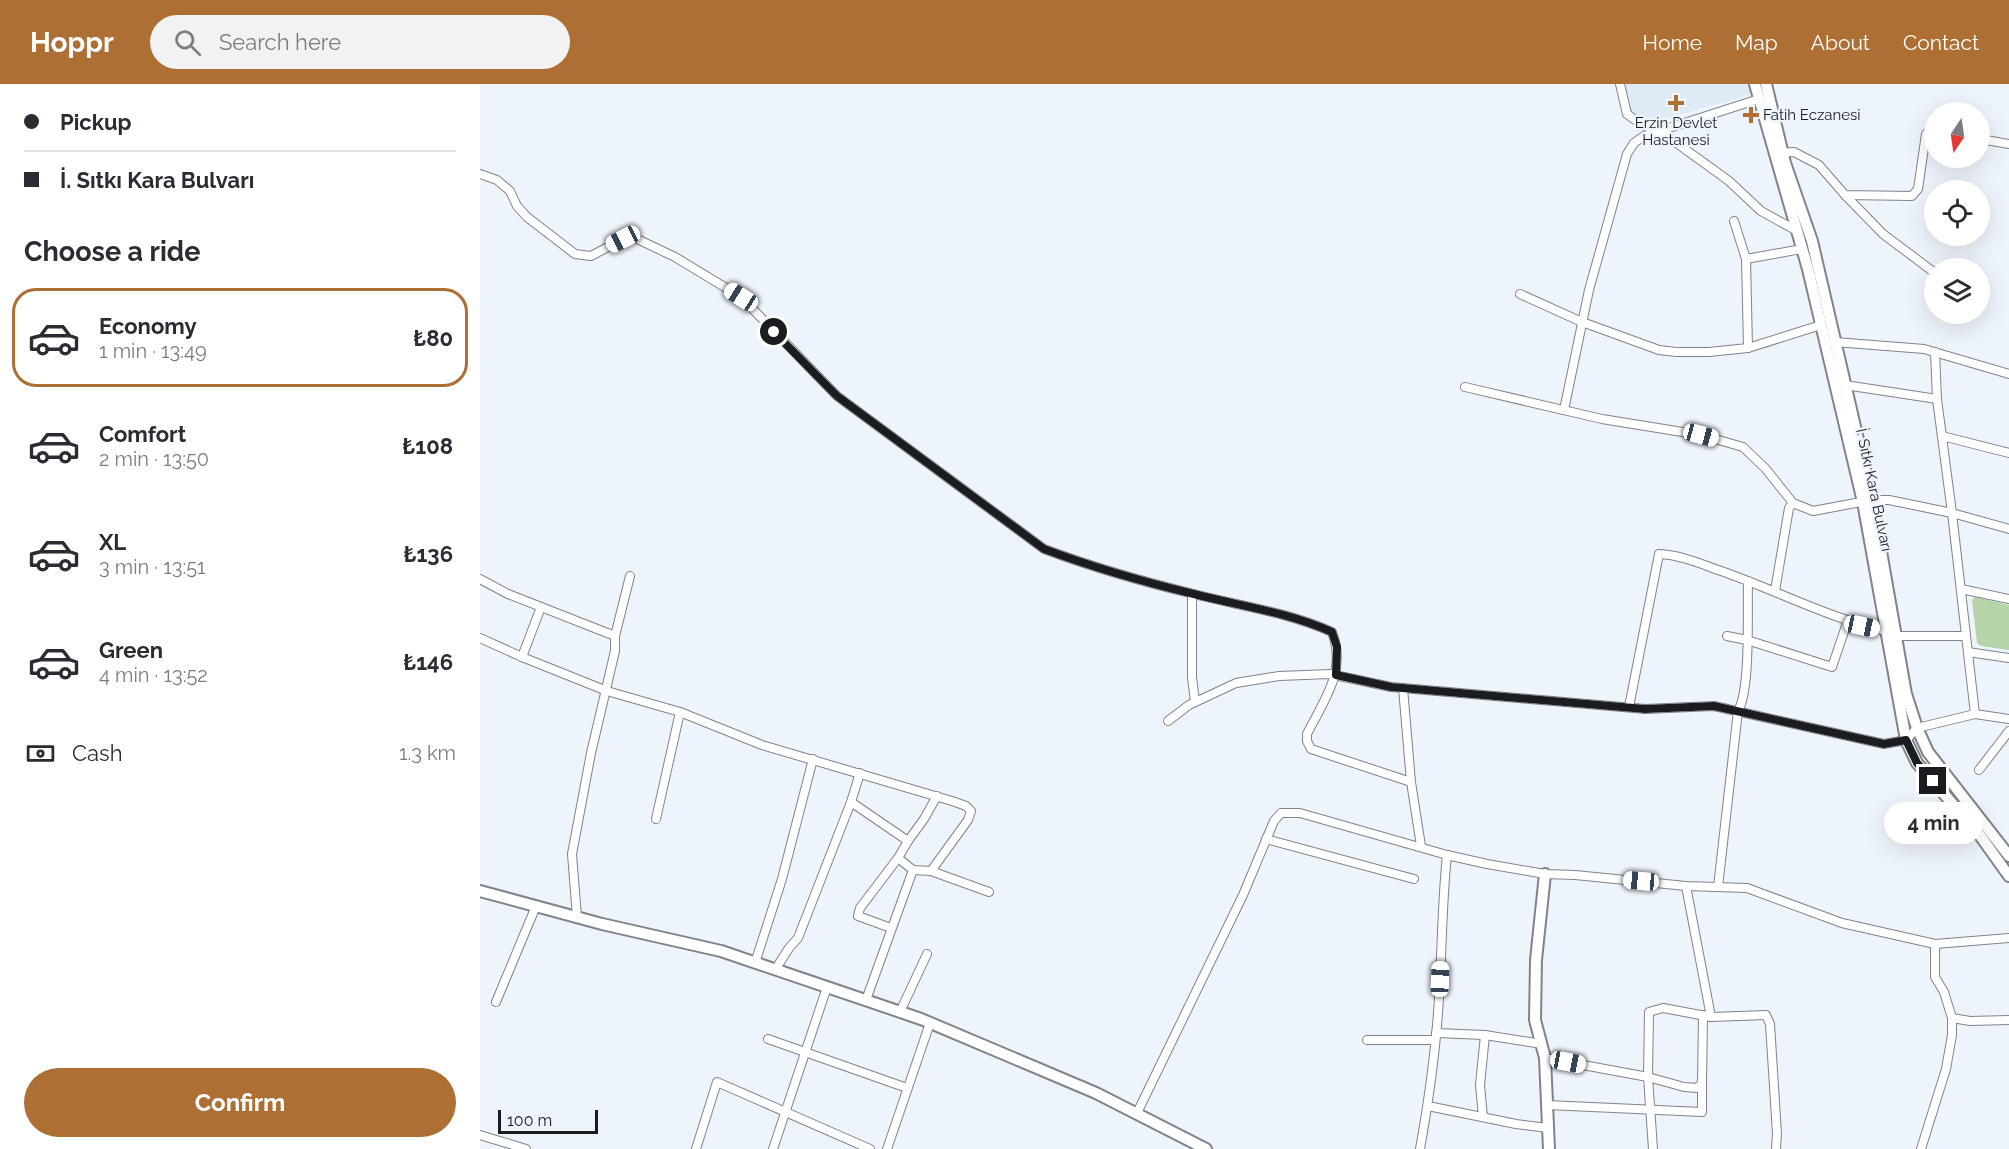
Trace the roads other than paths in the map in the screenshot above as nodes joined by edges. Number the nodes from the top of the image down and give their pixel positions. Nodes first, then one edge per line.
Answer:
1 (1620, 84) edge
2 (1755, 84) edge
3 (1766, 84) edge
4 (1760, 99) junction
5 (1660, 131) junction
6 (1990, 141) edge
7 (2009, 144) edge
8 (1924, 148) edge
9 (1779, 153) junction
10 (480, 174) edge
11 (1845, 195) junction
12 (1734, 221) dead end
13 (1797, 231) junction
14 (1802, 249) junction
15 (1746, 259) junction
16 (1924, 265) edge
17 (1520, 294) dead end
18 (1582, 322) junction
19 (1821, 325) junction
20 (1835, 342) junction
21 (1748, 348) junction
22 (1935, 352) junction
23 (2009, 374) edge
24 (1845, 385) junction
25 (1465, 387) dead end
26 (1937, 399) junction
27 (1564, 410) junction
28 (1942, 436) junction
29 (2009, 453) edge
30 (1867, 501) junction
31 (1793, 503) junction
32 (1952, 513) junction
33 (2009, 529) edge
34 (630, 576) dead end
35 (480, 579) edge
36 (1748, 581) junction
37 (1961, 589) junction
38 (1775, 591) junction
39 (1192, 594) junction
40 (2009, 599) edge
41 (541, 608) junction
42 (1848, 620) junction
43 (1891, 633) junction
44 (615, 636) junction
45 (1726, 636) dead end
46 (1966, 636) junction
47 (480, 638) edge
48 (1747, 640) junction
49 (1968, 652) junction
50 (522, 657) junction
51 (2009, 658) edge
52 (1336, 675) junction
53 (1403, 688) junction
54 (607, 691) junction
55 (1195, 702) junction
56 (1629, 707) junction
57 (1738, 711) junction
58 (680, 712) junction
59 (1975, 714) junction
60 (2009, 719) edge
61 (1168, 721) dead end
62 (1917, 728) junction
63 (2009, 730) edge
64 (1906, 740) junction
65 (813, 759) junction
66 (1979, 771) dead end
67 (860, 773) junction
68 (1411, 782) junction
69 (937, 796) junction
70 (851, 802) junction
71 (656, 819) dead end
72 (1266, 839) junction
73 (908, 842) junction
74 (1420, 846) junction
75 (1447, 855) junction
76 (2009, 856) edge
77 (898, 858) junction
78 (913, 870) junction
79 (931, 871) junction
80 (1545, 874) junction
81 (2009, 876) edge
82 (1414, 879) dead end
83 (1686, 886) junction
84 (1718, 887) junction
85 (480, 891) edge
86 (989, 892) dead end
87 (536, 906) junction
88 (577, 917) junction
89 (891, 928) junction
90 (2009, 939) edge
91 (1935, 944) junction
92 (927, 954) dead end
93 (755, 963) junction
94 (775, 970) junction
95 (827, 987) junction
96 (866, 1000) junction
97 (496, 1002) dead end
98 (900, 1012) junction
99 (1707, 1016) junction
100 (1952, 1018) junction
101 (2009, 1020) edge
102 (930, 1023) junction
103 (1485, 1035) junction
104 (1436, 1036) junction
105 (768, 1039) dead end
106 (1367, 1040) dead end
107 (1542, 1044) junction
108 (806, 1053) junction
109 (1545, 1058) junction
110 (1648, 1077) junction
111 (1702, 1083) junction
112 (907, 1088) junction
113 (1547, 1105) junction
114 (1428, 1106) junction
115 (1649, 1109) junction
116 (786, 1112) junction
117 (1137, 1113) junction
118 (1483, 1117) junction
119 (1548, 1128) junction
120 (480, 1135) edge
121 (526, 1149) edge
122 (696, 1149) edge
123 (773, 1149) edge
124 (870, 1149) edge
125 (886, 1149) edge
126 (1206, 1149) edge
127 (1420, 1149) edge
128 (1549, 1149) edge
129 (1653, 1149) edge
130 (1776, 1149) edge
131 (1921, 1149) edge

1 - 5 street
2 - 4 main road, İ. Sıtkı Kara Bulvarı
3 - 9 main road, İ. Sıtkı Kara Bulvarı
4 - 5 street
4 - 9 main road, İ. Sıtkı Kara Bulvarı
5 - 13 street
5 - 18 street
6 - 7 street
8 - 11 street
9 - 11 street
9 - 13 main road, İ. Sıtkı Kara Bulvarı
9 - 20 main road, İ. Sıtkı Kara Bulvarı
10 - 39 street
11 - 16 street
12 - 15 street
13 - 14 main road, İ. Sıtkı Kara Bulvarı
14 - 15 street
14 - 19 main road, İ. Sıtkı Kara Bulvarı
15 - 21 street
17 - 18 street
18 - 21 street
18 - 27 street
19 - 21 street
19 - 30 main road, İ. Sıtkı Kara Bulvarı
20 - 22 street
20 - 24 main road, İ. Sıtkı Kara Bulvarı
22 - 23 street
22 - 26 street
24 - 26 street
24 - 30 main road, İ. Sıtkı Kara Bulvarı
25 - 27 street
26 - 28 street
27 - 31 street
28 - 29 street
28 - 32 street
30 - 31 street
30 - 32 street
30 - 43 main road, İ. Sıtkı Kara Bulvarı
31 - 38 street
32 - 33 street
32 - 37 street
34 - 44 street
35 - 41 street
36 - 38 street
36 - 48 street
36 - 56 street
37 - 40 street
37 - 46 street
38 - 42 street
39 - 52 street
39 - 55 street
41 - 44 street
41 - 50 street
42 - 43 street
42 - 48 street
43 - 46 street
43 - 62 main road, İ. Sıtkı Kara Bulvarı
43 - 64 main road, İ. Sıtkı Kara Bulvarı
44 - 54 street
45 - 48 street
46 - 49 street
47 - 50 street
48 - 57 street
49 - 51 street
49 - 59 street
50 - 54 street
52 - 53 street
52 - 55 street
52 - 68 street
53 - 56 street
53 - 68 street
54 - 58 street
54 - 88 street
55 - 61 street
56 - 57 street
57 - 64 street
57 - 84 street
58 - 65 street
58 - 71 street
59 - 60 street
59 - 62 street
62 - 64 street
62 - 76 main road, İ. Sıtkı Kara Bulvarı
63 - 66 street
64 - 81 main road, İ. Sıtkı Kara Bulvarı
65 - 67 street
65 - 93 street
67 - 69 street
67 - 70 street
68 - 74 street
69 - 73 street
69 - 79 street
70 - 73 street
70 - 94 street
72 - 74 street
72 - 82 street
72 - 117 street
73 - 77 street
74 - 75 street
75 - 80 street
75 - 104 street
77 - 78 street
77 - 89 street
78 - 79 street
78 - 89 street
79 - 86 street
80 - 83 street
80 - 107 main road
83 - 84 street
83 - 99 street
84 - 91 street
85 - 87 main road
87 - 88 main road
87 - 97 street
88 - 93 main road
89 - 96 street
90 - 91 street
91 - 100 street
92 - 98 street
93 - 94 main road
94 - 95 main road
95 - 96 main road
95 - 108 street
96 - 98 main road
98 - 102 main road
99 - 110 street
99 - 111 street
99 - 130 street
100 - 101 street
100 - 131 street
102 - 112 street
102 - 117 main road
103 - 104 street
103 - 107 street
103 - 118 street
104 - 106 street
104 - 114 street
105 - 108 street
107 - 109 main road
108 - 112 street
108 - 116 street
109 - 110 street
109 - 113 main road
110 - 111 street
110 - 115 street
111 - 115 street
112 - 125 street
113 - 115 street
113 - 119 main road
114 - 118 street
114 - 127 street
115 - 129 street
116 - 122 street
116 - 123 street
116 - 124 street
117 - 126 main road
118 - 119 street
119 - 128 main road
120 - 121 street

